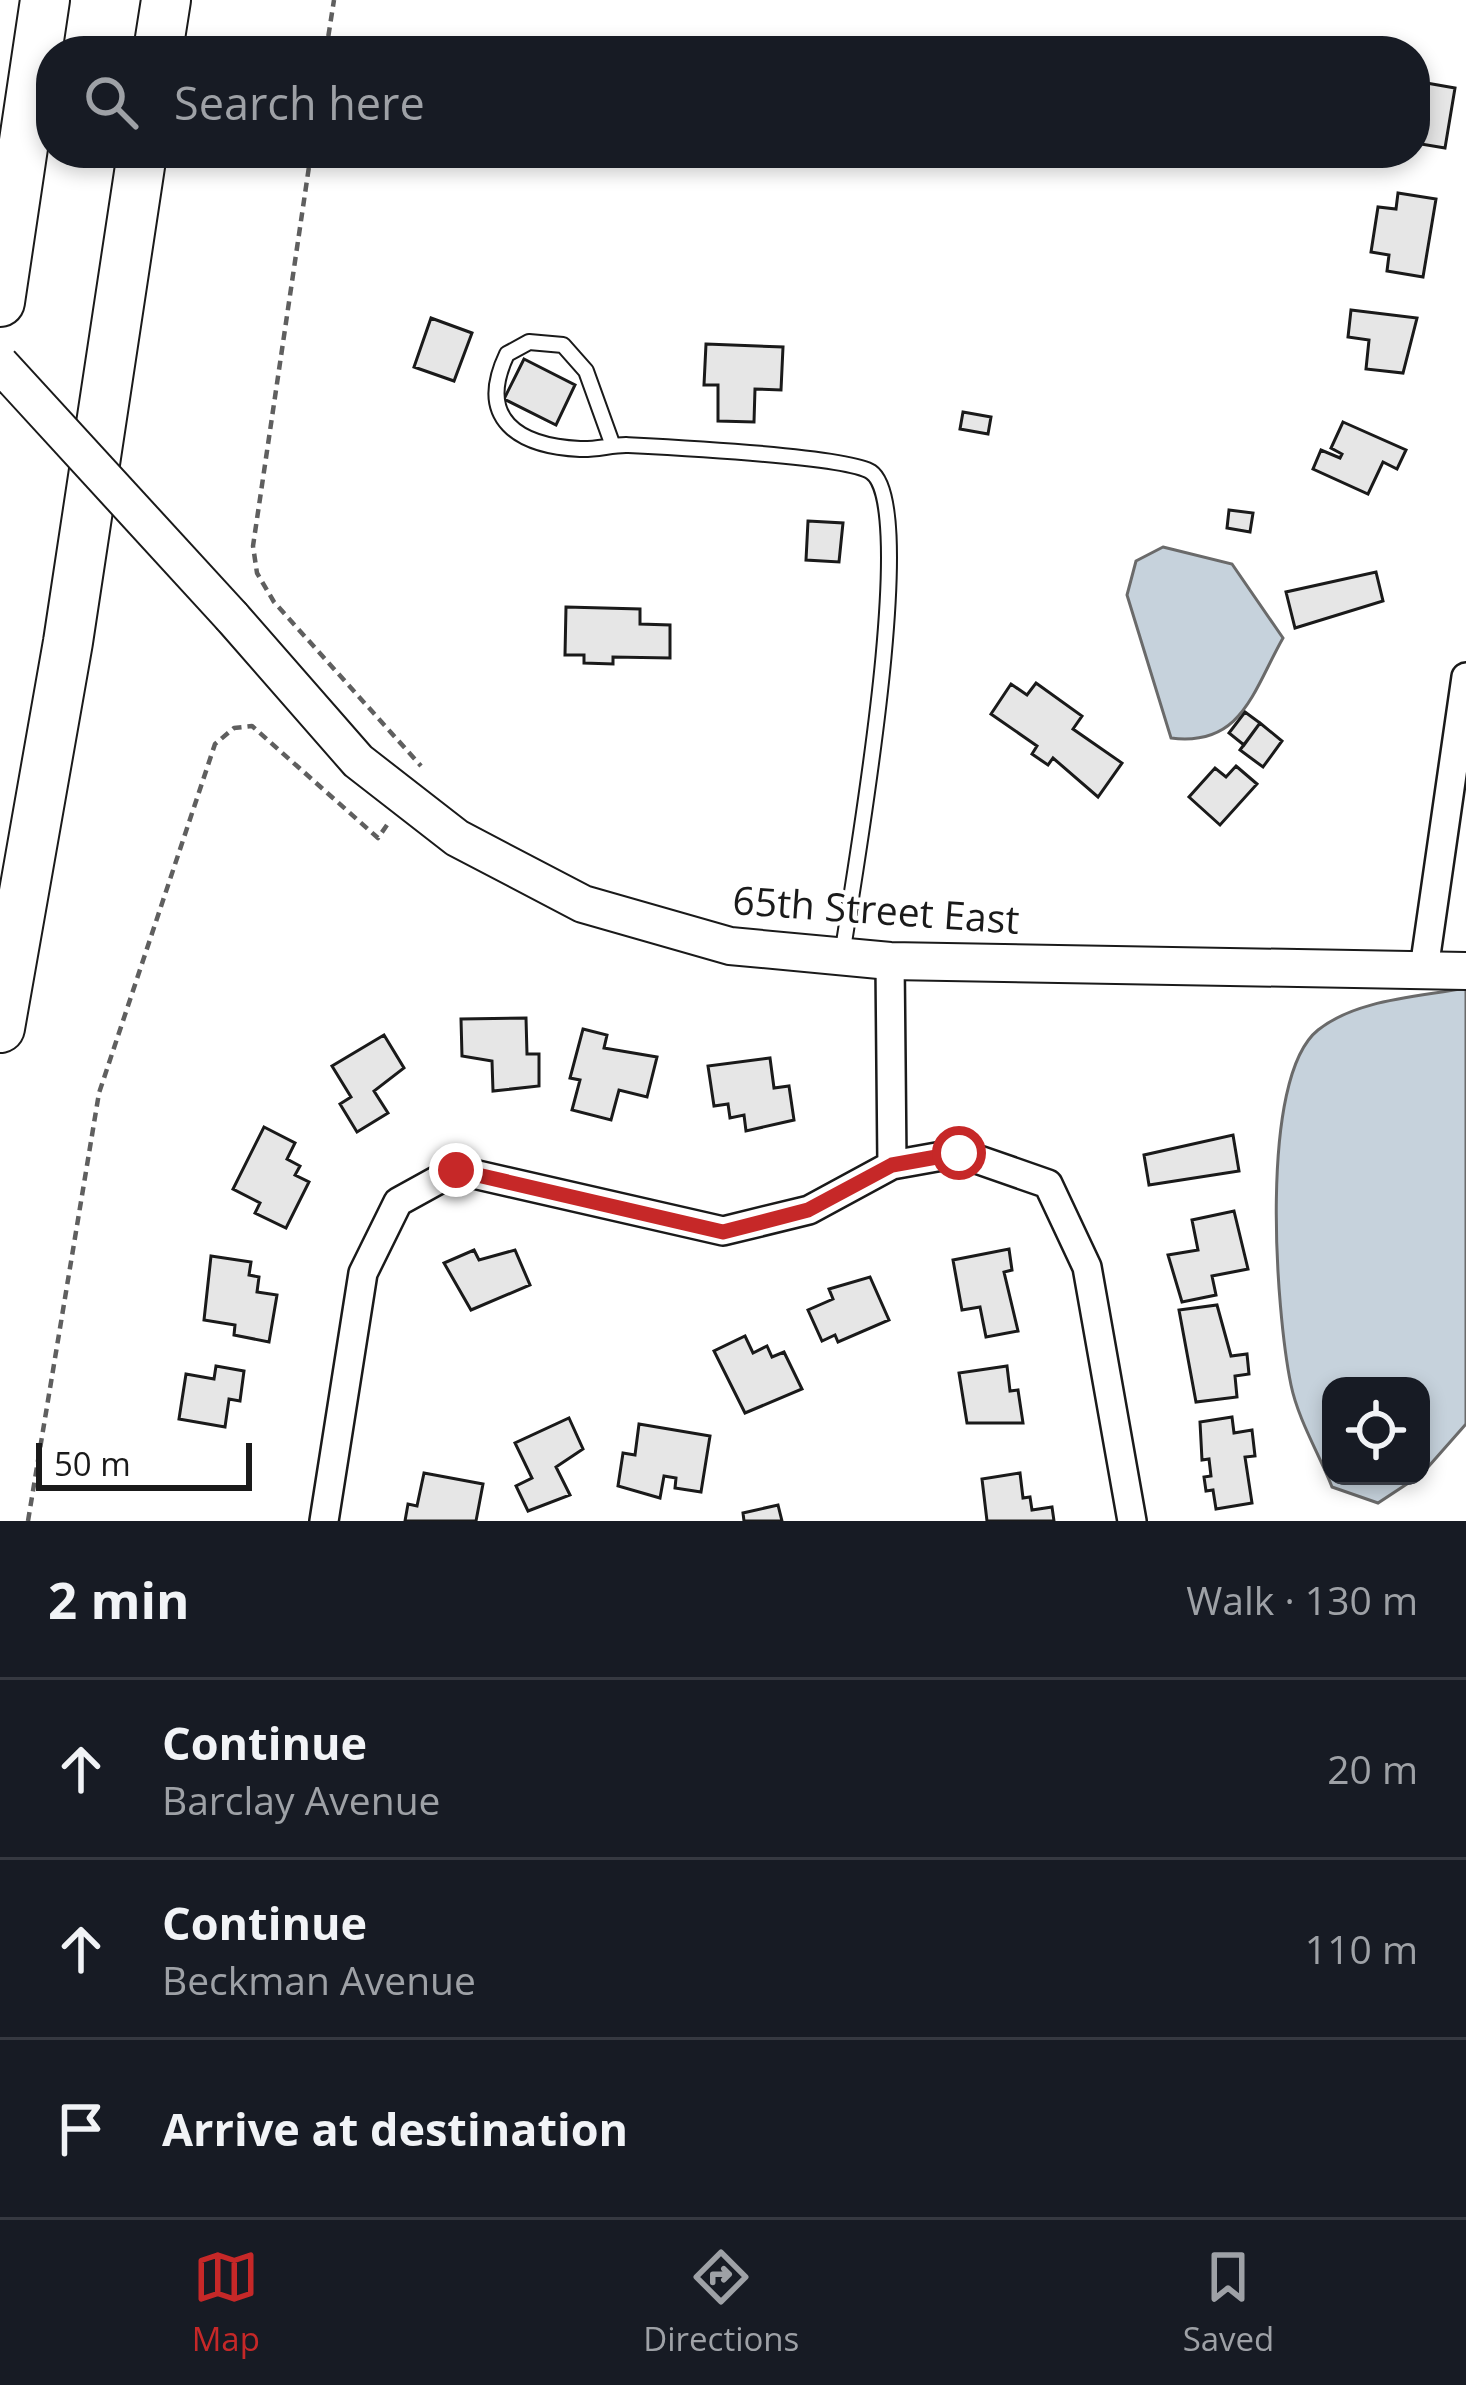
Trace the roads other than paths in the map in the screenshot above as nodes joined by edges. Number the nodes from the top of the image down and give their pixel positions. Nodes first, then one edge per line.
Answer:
1 (45, 0) edge
2 (166, 0) edge
3 (40, 36) edge
4 (160, 36) edge
5 (36, 60) edge
6 (140, 168) edge
7 (0, 302) edge
8 (0, 364) edge
9 (613, 446) junction
10 (1466, 677) edge
11 (842, 956) junction
12 (890, 961) junction
13 (1424, 969) junction
14 (1466, 971) edge
15 (0, 1028) edge
16 (892, 1165) junction
17 (324, 1521) edge
18 (1132, 1521) edge

1 - 3 highway
2 - 4 highway
5 - 7 highway
6 - 15 highway
8 - 11 street, 65th Street East, bridge
9 - 9 lane
9 - 11 lane
10 - 13 street
11 - 12 street, 65th Street East
12 - 13 street, 65th Street East
12 - 16 street
13 - 14 street, 65th Street East
16 - 17 street
16 - 18 street

